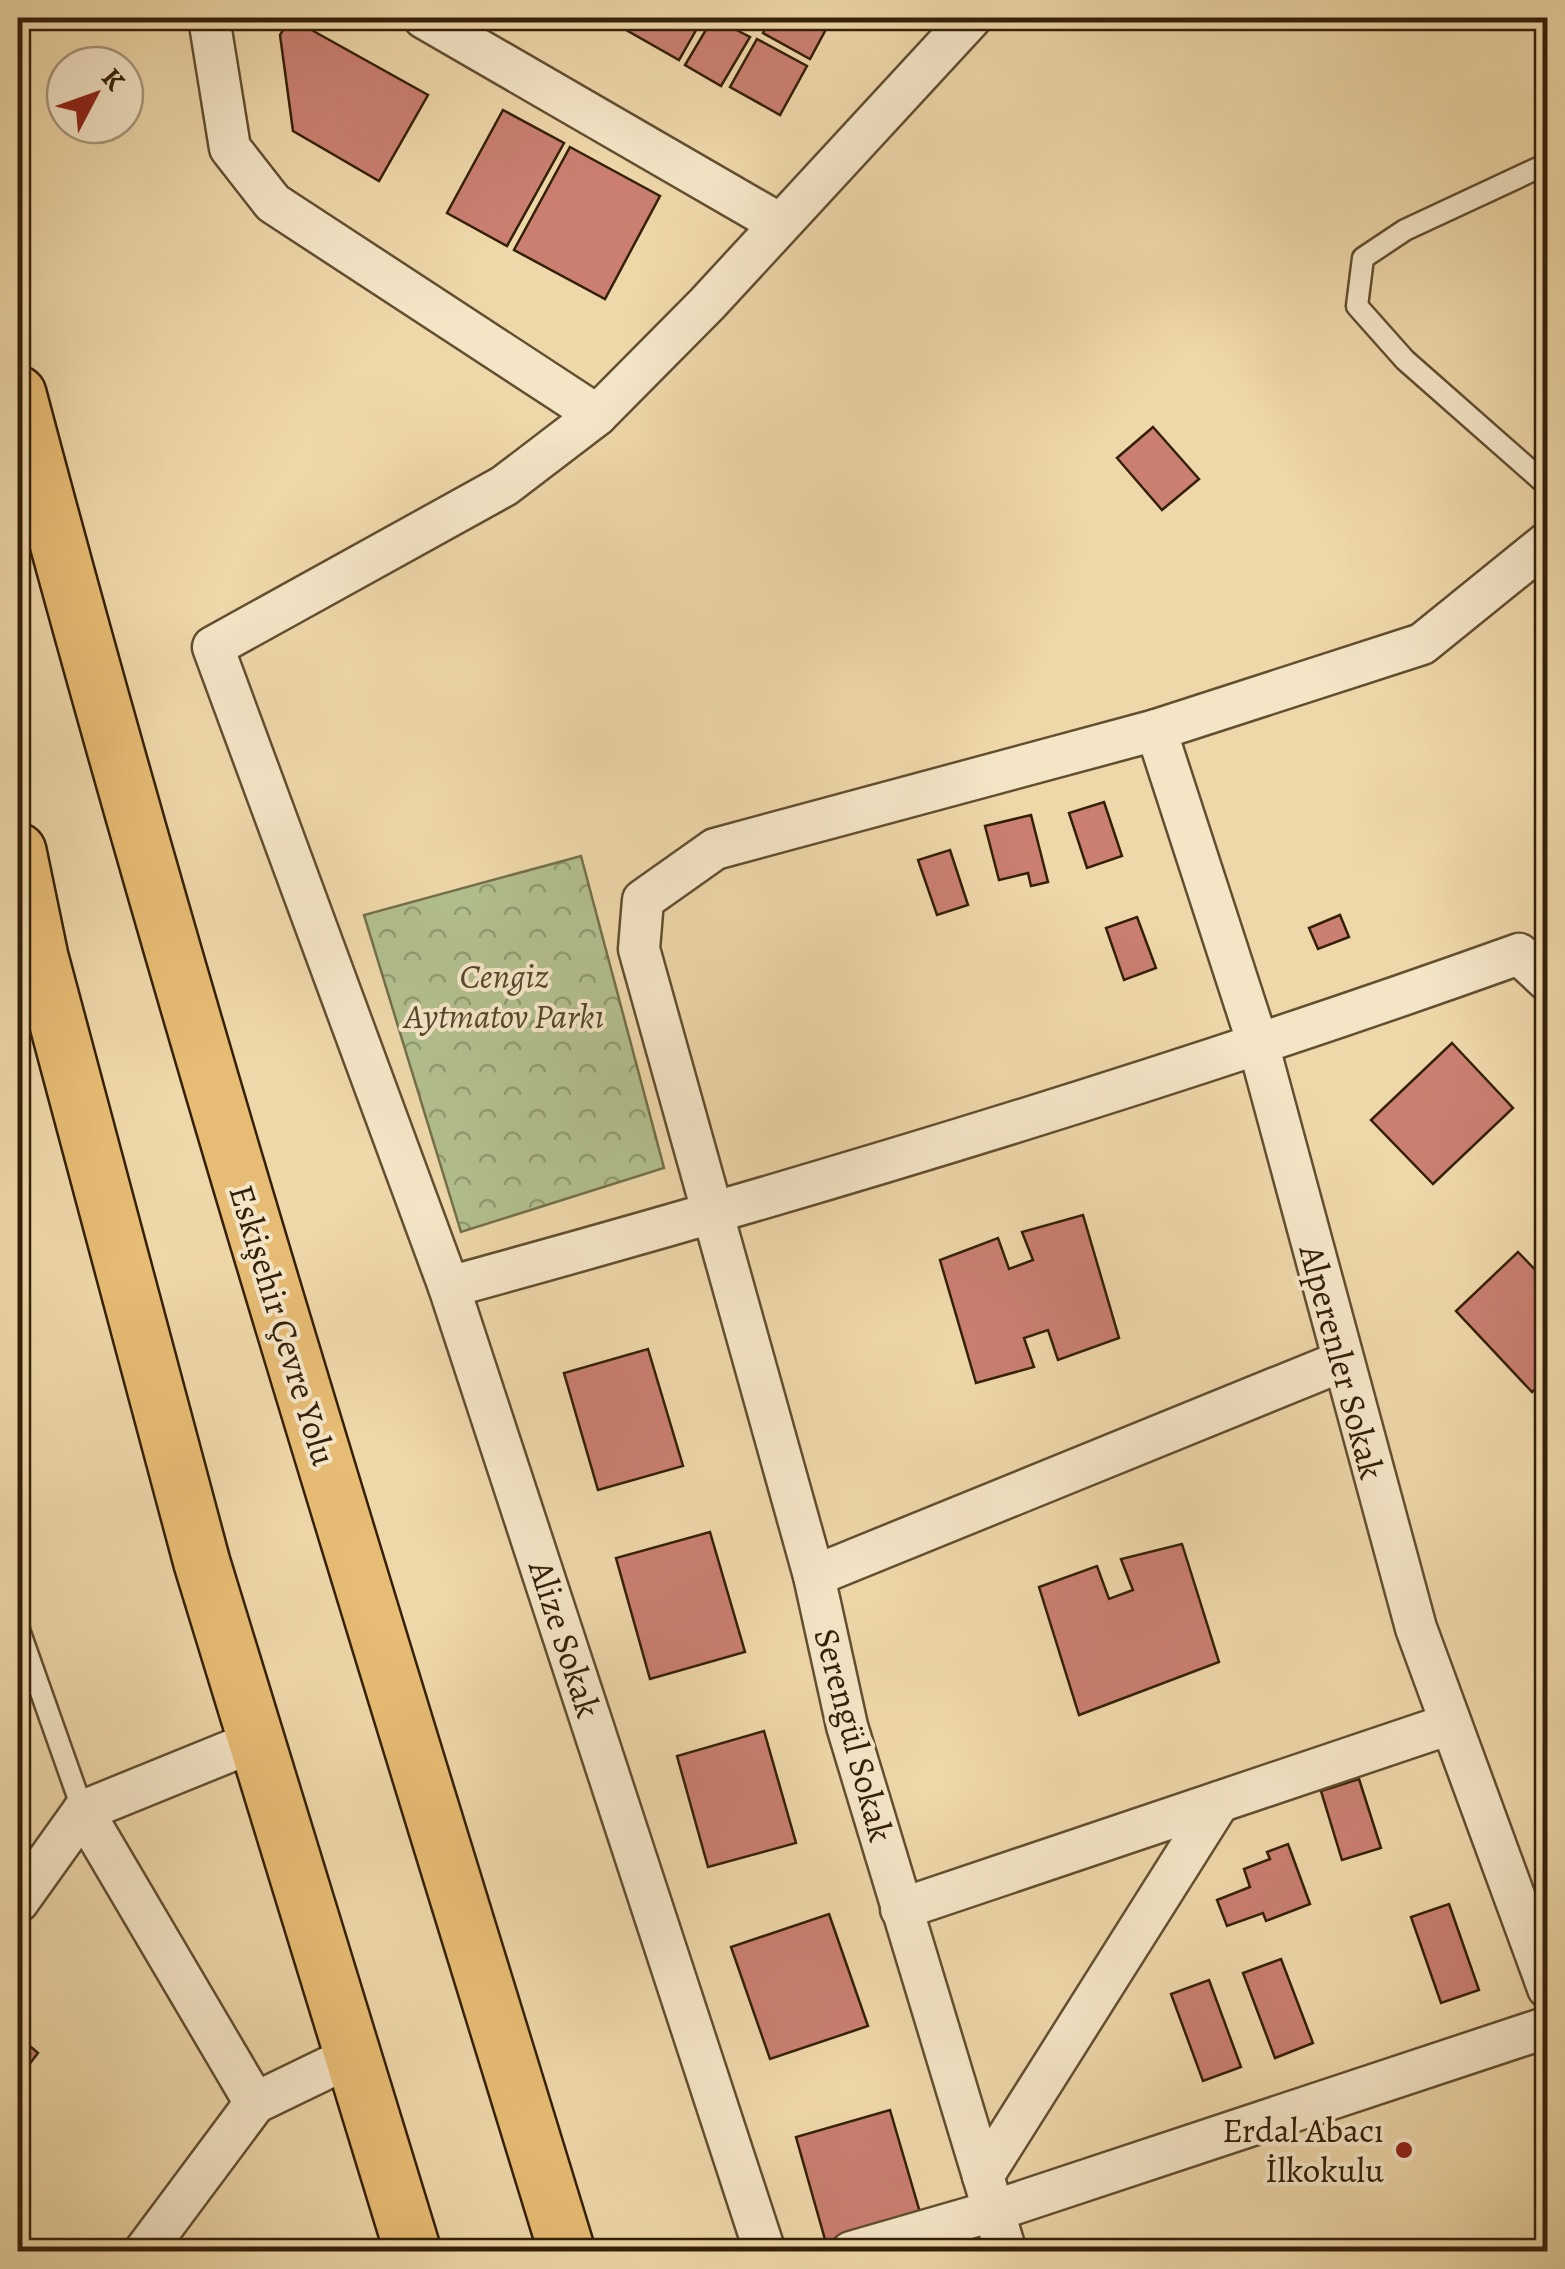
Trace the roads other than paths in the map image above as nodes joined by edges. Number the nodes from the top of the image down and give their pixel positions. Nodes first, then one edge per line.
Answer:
1 (209, 18) edge
2 (424, 18) edge
3 (962, 20) edge
4 (1538, 168) dead end
5 (780, 224) junction
6 (18, 394) edge
7 (596, 415) junction
8 (1548, 486) edge
9 (1548, 542) edge
10 (1156, 730) junction
11 (18, 851) edge
12 (1548, 981) edge
13 (1258, 1048) junction
14 (713, 1215) junction
15 (450, 1287) junction
16 (1340, 1362) junction
17 (814, 1576) junction
18 (18, 1631) edge
19 (1448, 1725) junction
20 (255, 1741) junction
21 (1219, 1802) junction
22 (83, 1810) junction
23 (18, 1902) edge
24 (901, 1909) junction
25 (1548, 1988) edge
26 (1548, 2027) edge
27 (350, 2057) junction
28 (255, 2104) junction
29 (988, 2194) junction
30 (144, 2252) edge
31 (413, 2252) edge
32 (567, 2252) edge
33 (765, 2252) edge
34 (851, 2252) edge
35 (1006, 2252) edge

1 - 7 street
2 - 5 street
3 - 5 street
4 - 8 lane
5 - 7 street
6 - 32 highway, Eskişehir Çevre Yolu
7 - 15 street, Alize Sokak
9 - 10 street, Serengül Sokak
10 - 13 street, Alperenler Sokak
10 - 14 street, Serengül Sokak
11 - 20 highway
12 - 13 street
13 - 14 street
13 - 16 street, Alperenler Sokak
14 - 15 street
14 - 17 street, Serengül Sokak
15 - 33 street, Alize Sokak
16 - 17 street
16 - 19 street, Alperenler Sokak
17 - 24 street, Serengül Sokak
18 - 22 lane
19 - 21 street
19 - 25 street, Alperenler Sokak
20 - 22 street
20 - 27 highway
21 - 24 street
21 - 29 street
22 - 23 street
22 - 28 street
24 - 29 street, Serengül Sokak
26 - 29 street
27 - 28 street
27 - 31 highway
28 - 30 street
29 - 34 street
29 - 35 street, Serengül Sokak

